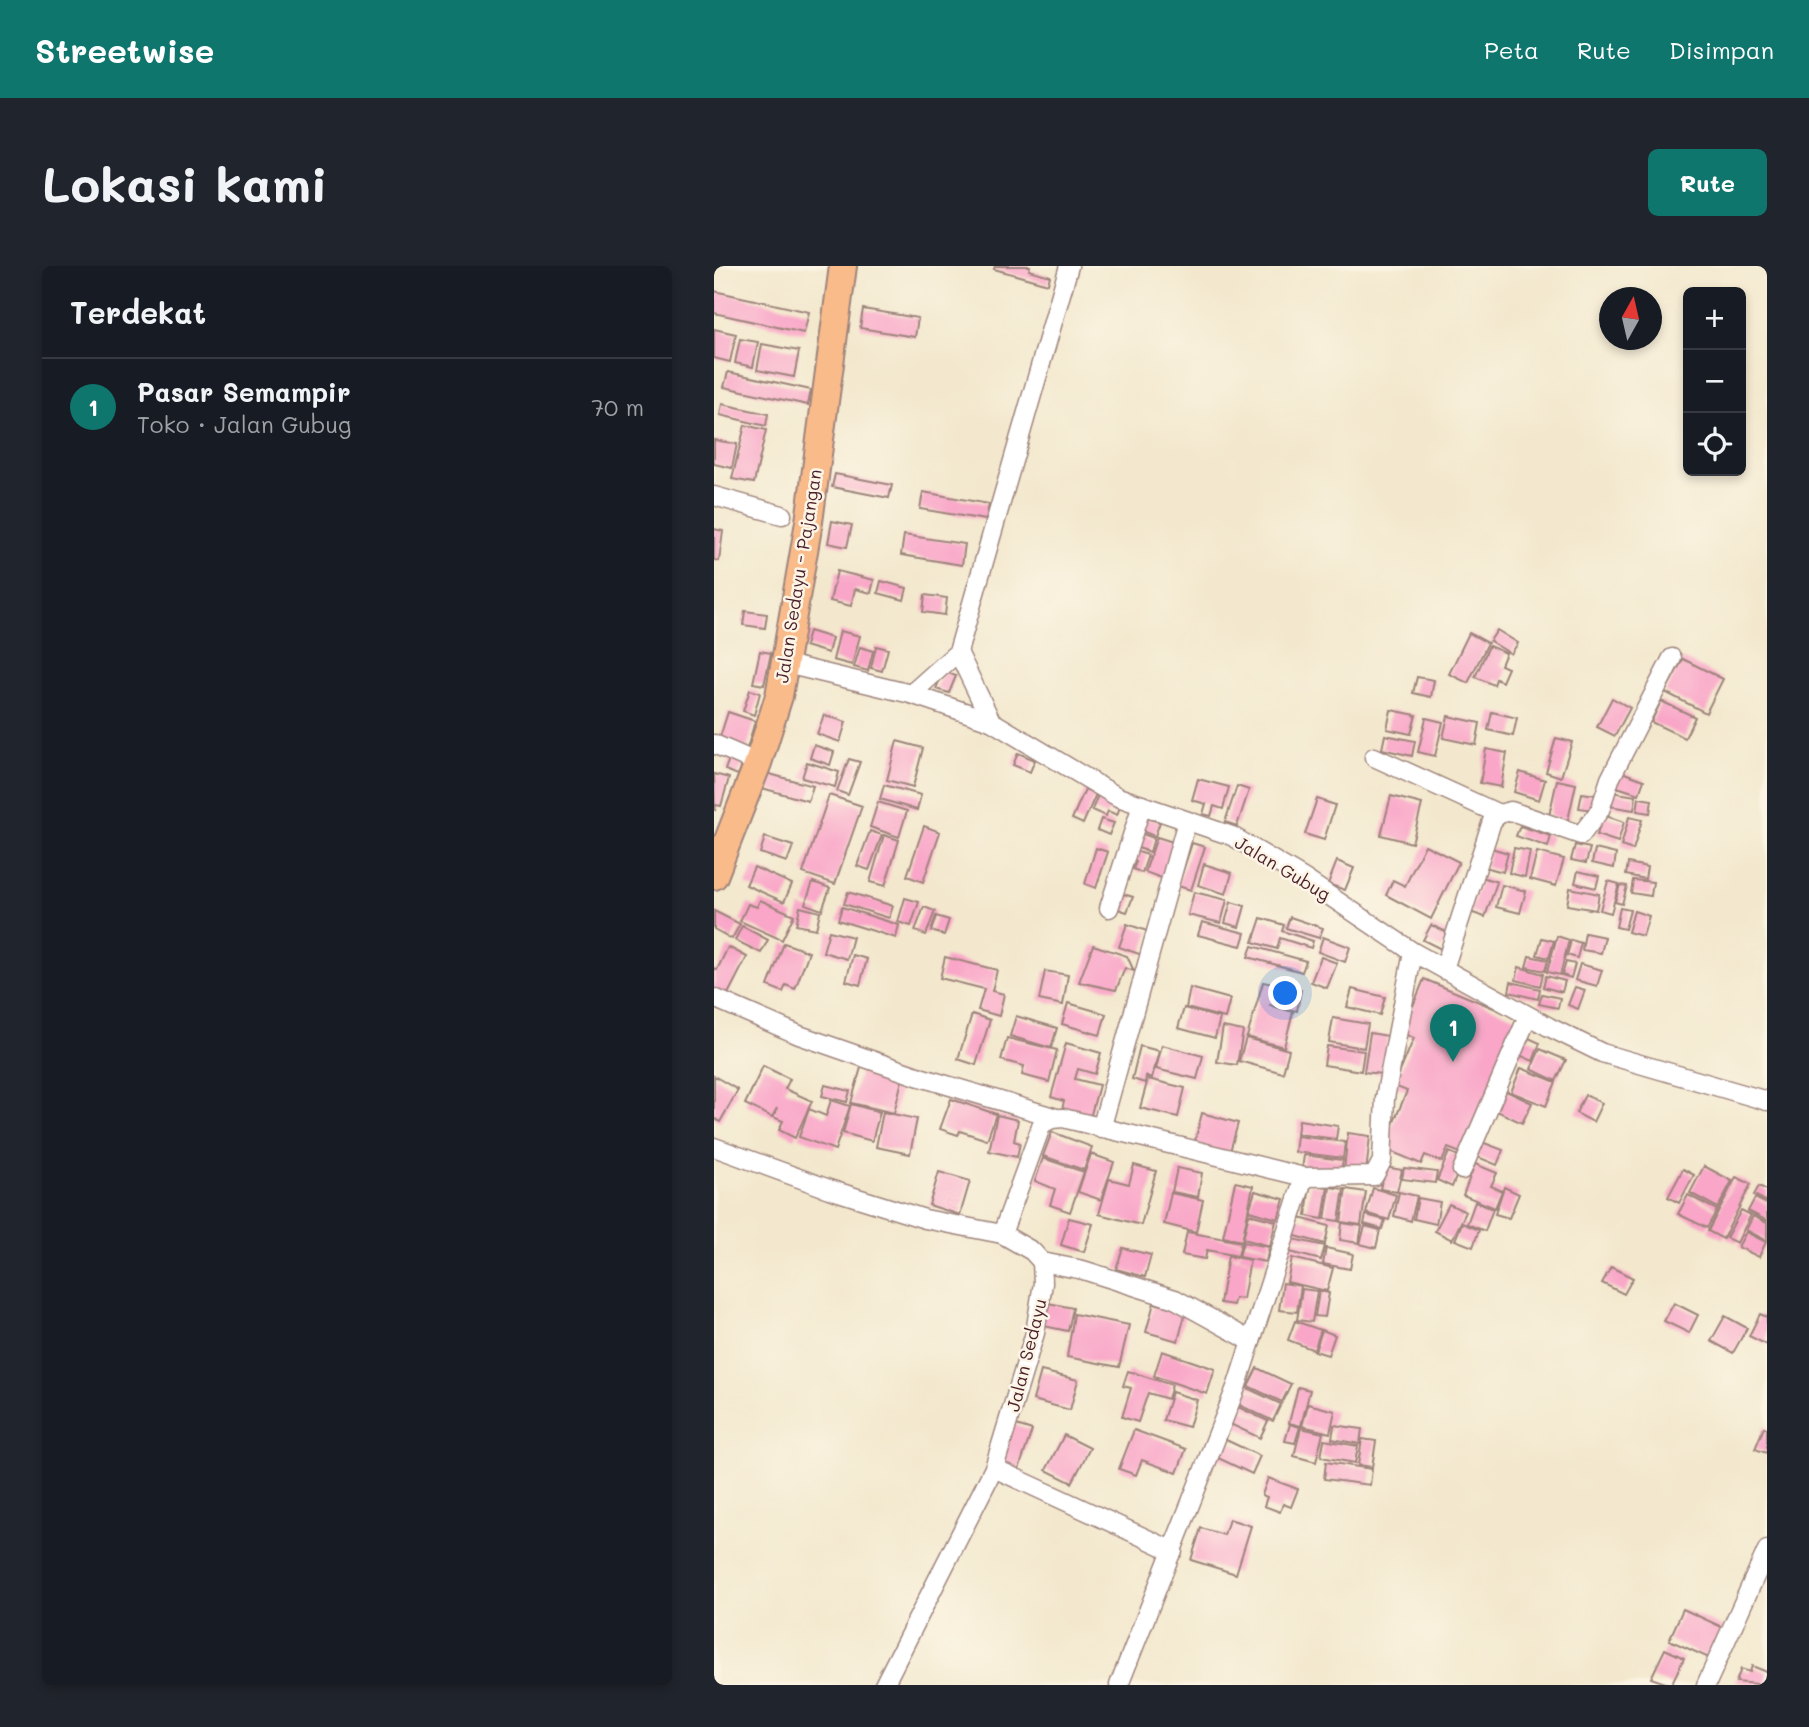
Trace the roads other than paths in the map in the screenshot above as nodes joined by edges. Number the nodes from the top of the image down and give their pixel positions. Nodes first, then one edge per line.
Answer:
1 (1069, 266) edge
2 (840, 268) edge
3 (714, 496) edge
4 (782, 515) dead end
5 (958, 652) junction
6 (1672, 658) dead end
7 (786, 664) junction
8 (911, 694) junction
9 (991, 721) junction
10 (714, 744) edge
11 (1374, 757) dead end
12 (758, 762) junction
13 (1142, 805) junction
14 (1499, 814) junction
15 (1187, 821) junction
16 (714, 876) edge
17 (1109, 908) dead end
18 (1413, 952) junction
19 (1444, 970) junction
20 (714, 998) edge
21 (1528, 1016) junction
22 (1767, 1101) edge
23 (1057, 1118) junction
24 (1101, 1129) junction
25 (714, 1147) edge
26 (1462, 1170) dead end
27 (1304, 1177) junction
28 (1002, 1234) junction
29 (1042, 1262) junction
30 (1251, 1341) junction
31 (995, 1468) junction
32 (1767, 1550) edge
33 (1174, 1551) junction
34 (884, 1685) edge
35 (1119, 1685) edge
36 (1706, 1685) edge

1 - 5 street
2 - 7 main road, Jalan Sedayu - Pajangan
3 - 4 street
5 - 8 street
5 - 9 street
6 - 14 street
7 - 8 street, Jalan Gubug
7 - 12 main road, Jalan Sedayu - Pajangan
8 - 9 street, Jalan Gubug
9 - 13 street, Jalan Gubug
10 - 12 street
11 - 14 street
12 - 16 main road, Jalan Sedayu - Pajangan
13 - 15 street, Jalan Gubug
13 - 17 street
14 - 19 street
15 - 18 street, Jalan Gubug
15 - 24 street
18 - 19 street, Jalan Gubug
18 - 27 street
19 - 21 street, Jalan Gubug
20 - 23 street
21 - 22 street, Jalan Gubug
21 - 26 street
23 - 24 street
23 - 28 street
24 - 27 street
25 - 28 street
27 - 30 street
28 - 29 street
29 - 30 street
29 - 31 street, Jalan Sedayu
30 - 33 street
31 - 33 street
31 - 34 street, Jalan Sedayu
32 - 36 street
33 - 35 street

